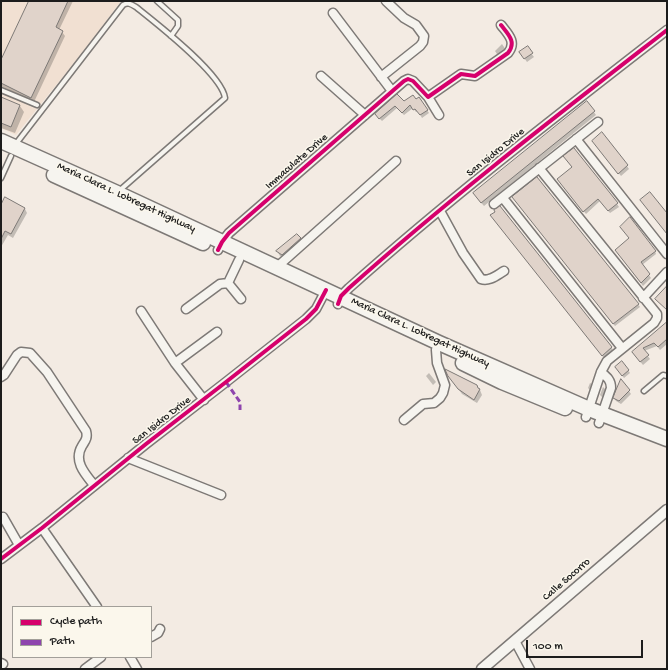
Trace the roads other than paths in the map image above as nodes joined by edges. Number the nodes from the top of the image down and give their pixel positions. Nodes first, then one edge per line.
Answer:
1 (157, 1) edge
2 (386, 1) edge
3 (332, 13) dead end
4 (501, 25) dead end
5 (667, 30) edge
6 (171, 36) junction
7 (321, 76) dead end
8 (381, 77) junction
9 (1, 90) edge
10 (392, 92) junction
11 (428, 97) junction
12 (37, 105) dead end
13 (365, 115) junction
14 (439, 115) dead end
15 (598, 122) dead end
16 (576, 140) junction
17 (1, 142) edge
18 (9, 151) edge
19 (396, 161) dead end
20 (539, 168) junction
21 (1, 178) edge
22 (115, 197) junction
23 (503, 198) junction
24 (494, 204) dead end
25 (440, 211) junction
26 (220, 246) junction
27 (667, 254) edge
28 (240, 260) junction
29 (276, 267) junction
30 (504, 271) dead end
31 (667, 272) edge
32 (228, 283) junction
33 (325, 294) junction
34 (642, 298) junction
35 (241, 299) dead end
36 (339, 300) junction
37 (186, 309) dead end
38 (141, 311) dead end
39 (217, 332) dead end
40 (622, 348) junction
41 (436, 350) junction
42 (175, 363) junction
43 (601, 372) junction
44 (667, 376) edge
45 (1, 377) edge
46 (504, 377) junction
47 (644, 392) dead end
48 (204, 400) junction
49 (587, 413) junction
50 (601, 419) junction
51 (404, 420) dead end
52 (667, 439) edge
53 (667, 449) edge
54 (128, 458) junction
55 (94, 486) junction
56 (221, 495) dead end
57 (667, 510) edge
58 (3, 517) dead end
59 (42, 528) junction
60 (19, 545) junction
61 (1, 559) edge
62 (97, 606) edge
63 (160, 629) dead end
64 (152, 636) edge
65 (515, 641) junction
66 (100, 658) edge
67 (131, 658) edge
68 (85, 669) edge
69 (137, 669) edge
70 (482, 669) edge
71 (530, 669) edge

1 - 6 lane
2 - 8 street
3 - 8 street
4 - 11 street
5 - 25 street, San Isidro Drive
6 - 18 lane
6 - 22 lane
7 - 13 street
8 - 10 street
9 - 12 lane
10 - 11 street, Immaculate Drive
10 - 13 street, Immaculate Drive
11 - 14 street
13 - 26 street, Immaculate Drive
15 - 16 street
16 - 20 street
16 - 27 street
17 - 18 highway, Maria Clara L. Lobregat Highway
18 - 21 lane
18 - 22 highway, Maria Clara L. Lobregat Highway
19 - 29 street
20 - 23 street
20 - 34 street
22 - 26 highway, Maria Clara L. Lobregat Highway
23 - 24 street
23 - 40 street
25 - 30 street
25 - 36 street, San Isidro Drive
26 - 28 highway, Maria Clara L. Lobregat Highway
26 - 29 highway, Maria Clara L. Lobregat Highway
28 - 32 street
28 - 33 highway, Maria Clara L. Lobregat Highway
29 - 33 highway, Maria Clara L. Lobregat Highway
31 - 34 street
32 - 35 street
32 - 37 street
33 - 36 highway, Maria Clara L. Lobregat Highway
33 - 48 street, San Isidro Drive
34 - 40 street
36 - 41 highway, Maria Clara L. Lobregat Highway
36 - 46 highway, Maria Clara L. Lobregat Highway
38 - 42 street
39 - 42 street
40 - 43 street
41 - 46 highway, Maria Clara L. Lobregat Highway
41 - 51 street
42 - 48 street
43 - 49 street
43 - 50 street
44 - 47 lane
45 - 55 street
46 - 49 highway, Maria Clara L. Lobregat Highway
48 - 54 street, San Isidro Drive
49 - 50 highway, Maria Clara L. Lobregat Highway
50 - 52 highway, Maria Clara L. Lobregat Highway
50 - 53 highway, Maria Clara L. Lobregat Highway
54 - 55 street, San Isidro Drive
54 - 56 street
55 - 59 street, San Isidro Drive
57 - 65 street, Calle Socorro
58 - 60 street
59 - 60 street, San Isidro Drive
59 - 62 street
60 - 61 street, San Isidro Drive
63 - 64 street
65 - 70 street, Calle Socorro
65 - 71 street
66 - 68 street
67 - 69 street

